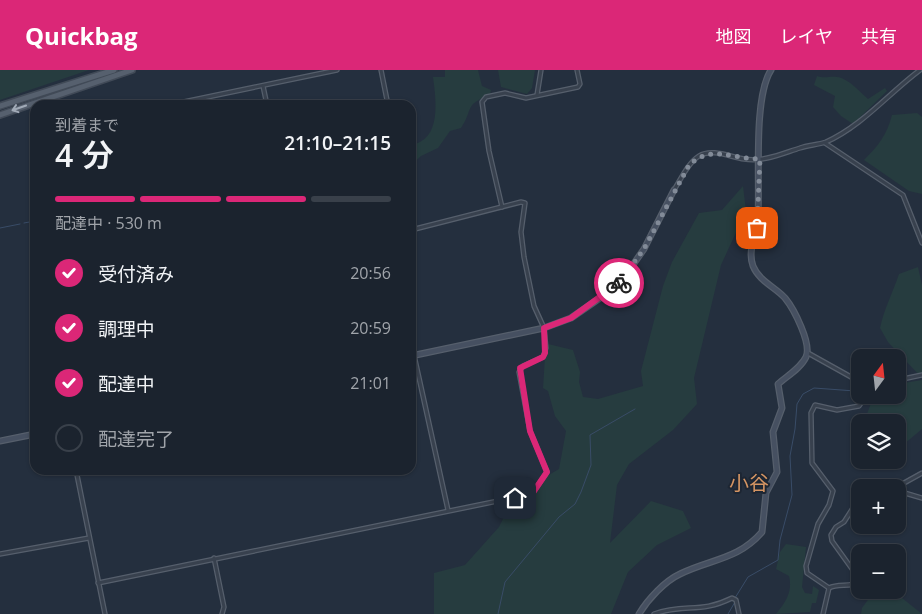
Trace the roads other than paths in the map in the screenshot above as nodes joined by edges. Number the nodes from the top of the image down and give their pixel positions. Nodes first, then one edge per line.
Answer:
1 (114, 70) edge
2 (132, 70) edge
3 (337, 70) edge
4 (381, 70) edge
5 (540, 70) edge
6 (577, 70) edge
7 (771, 70) edge
8 (920, 70) edge
9 (263, 86) junction
10 (537, 96) junction
11 (44, 100) edge
12 (194, 100) edge
13 (266, 100) edge
14 (387, 100) edge
15 (30, 105) edge
16 (0, 106) edge
17 (0, 115) edge
18 (824, 142) junction
19 (760, 159) junction
20 (674, 190) joint
21 (502, 207) junction
22 (416, 229) edge
23 (922, 243) edge
24 (544, 328) junction
25 (808, 353) junction
26 (416, 354) edge
27 (416, 368) edge
28 (922, 375) edge
29 (851, 377) edge
30 (906, 378) edge
31 (860, 404) edge
32 (30, 435) edge
33 (0, 441) edge
34 (922, 473) edge
35 (77, 475) edge
36 (906, 482) edge
37 (906, 493) edge
38 (922, 498) edge
39 (448, 510) junction
40 (851, 511) edge
41 (89, 538) junction
42 (0, 554) edge
43 (214, 558) junction
44 (851, 568) edge
45 (98, 583) junction
46 (851, 585) edge
47 (829, 588) junction
48 (696, 612) edge
49 (660, 613) edge
50 (105, 614) edge
51 (222, 614) edge
52 (639, 614) edge
53 (654, 614) edge
54 (739, 614) edge
55 (823, 614) edge

1 - 16 main road
2 -> 11 main road
3 - 9 street
4 - 14 street
5 - 10 street
6 - 10 street
7 - 19 main road
8 - 18 street
9 - 12 street
9 - 13 street
10 - 21 street
15 -> 17 main road
18 - 19 street
18 - 23 street
19 - 20 street
19 - 25 main road
20 - 24 main road
21 - 22 street
21 - 24 street
24 - 26 main road
24 - 39 street
25 - 29 street
25 - 52 main road
27 - 39 street
28 - 30 street
31 - 47 street
32 - 33 main road
34 - 36 street
35 - 41 street
37 - 38 street
39 - 43 street
40 - 44 street
41 - 42 street
41 - 45 street
43 - 45 street
43 - 51 street
45 - 50 street
46 - 47 street
47 - 55 street
48 - 49 street
48 - 54 street
49 - 53 street

